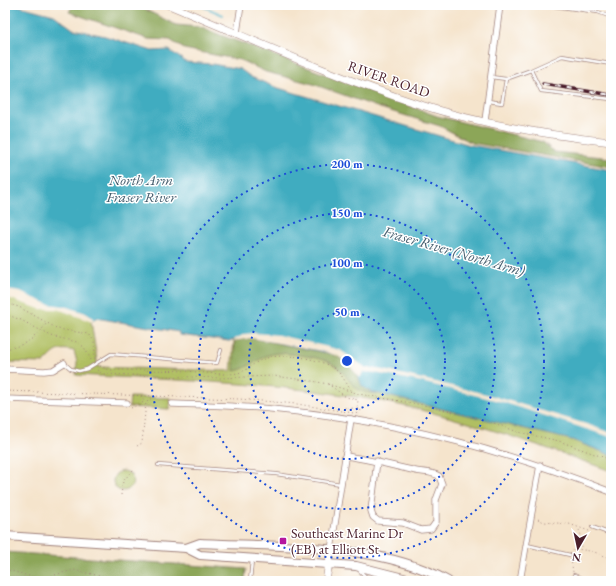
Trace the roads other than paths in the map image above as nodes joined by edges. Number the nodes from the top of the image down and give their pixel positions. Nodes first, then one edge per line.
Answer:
1 (169, 5) edge
2 (241, 5) edge
3 (500, 5) edge
4 (546, 5) edge
5 (611, 17) edge
6 (237, 33) junction
7 (611, 64) edge
8 (531, 70) junction
9 (491, 77) junction
10 (506, 79) junction
11 (611, 99) edge
12 (488, 101) junction
13 (485, 121) junction
14 (611, 142) edge
15 (221, 350) dead end
16 (64, 363) joint
17 (5, 369) edge
18 (5, 399) edge
19 (127, 403) dead end
20 (172, 404) dead end
21 (351, 419) junction
22 (345, 456) junction
23 (378, 461) junction
24 (158, 465) dead end
25 (540, 465) junction
26 (341, 484) junction
27 (611, 492) edge
28 (592, 527) road end
29 (611, 534) edge
30 (5, 536) edge
31 (526, 545) junction
32 (186, 548) junction
33 (331, 550) junction
34 (570, 555) road end
35 (252, 559) junction
36 (329, 564) junction
37 (356, 566) junction
38 (574, 575) road end
39 (520, 579) edge
40 (250, 581) edge
41 (326, 581) edge
42 (381, 581) edge
43 (415, 581) edge
44 (448, 581) edge
45 (533, 581) edge
46 (588, 581) edge

1 - 6 street, RIVER ROAD
2 - 6 street
3 - 9 street
4 - 5 lane
6 - 13 street, RIVER ROAD
7 - 8 lane
8 - 10 lane
8 - 11 lane
9 - 10 lane
9 - 12 street
10 - 12 lane
12 - 13 street
13 - 14 street, RIVER ROAD
15 - 16 lane
16 - 17 street
18 - 19 street
20 - 21 street
21 - 22 street
21 - 25 street
22 - 23 street
22 - 26 street
23 - 23 street
24 - 26 lane
25 - 27 street
25 - 31 street
26 - 33 street
28 - 29 lane
30 - 32 main road
31 - 34 lane
31 - 39 street
32 - 33 main road
32 - 35 main road
33 - 36 street
33 - 44 main road
35 - 36 main road
35 - 40 lane
36 - 37 main road
36 - 41 street
37 - 42 lane
37 - 43 main road
38 - 46 lane
39 - 45 lane

